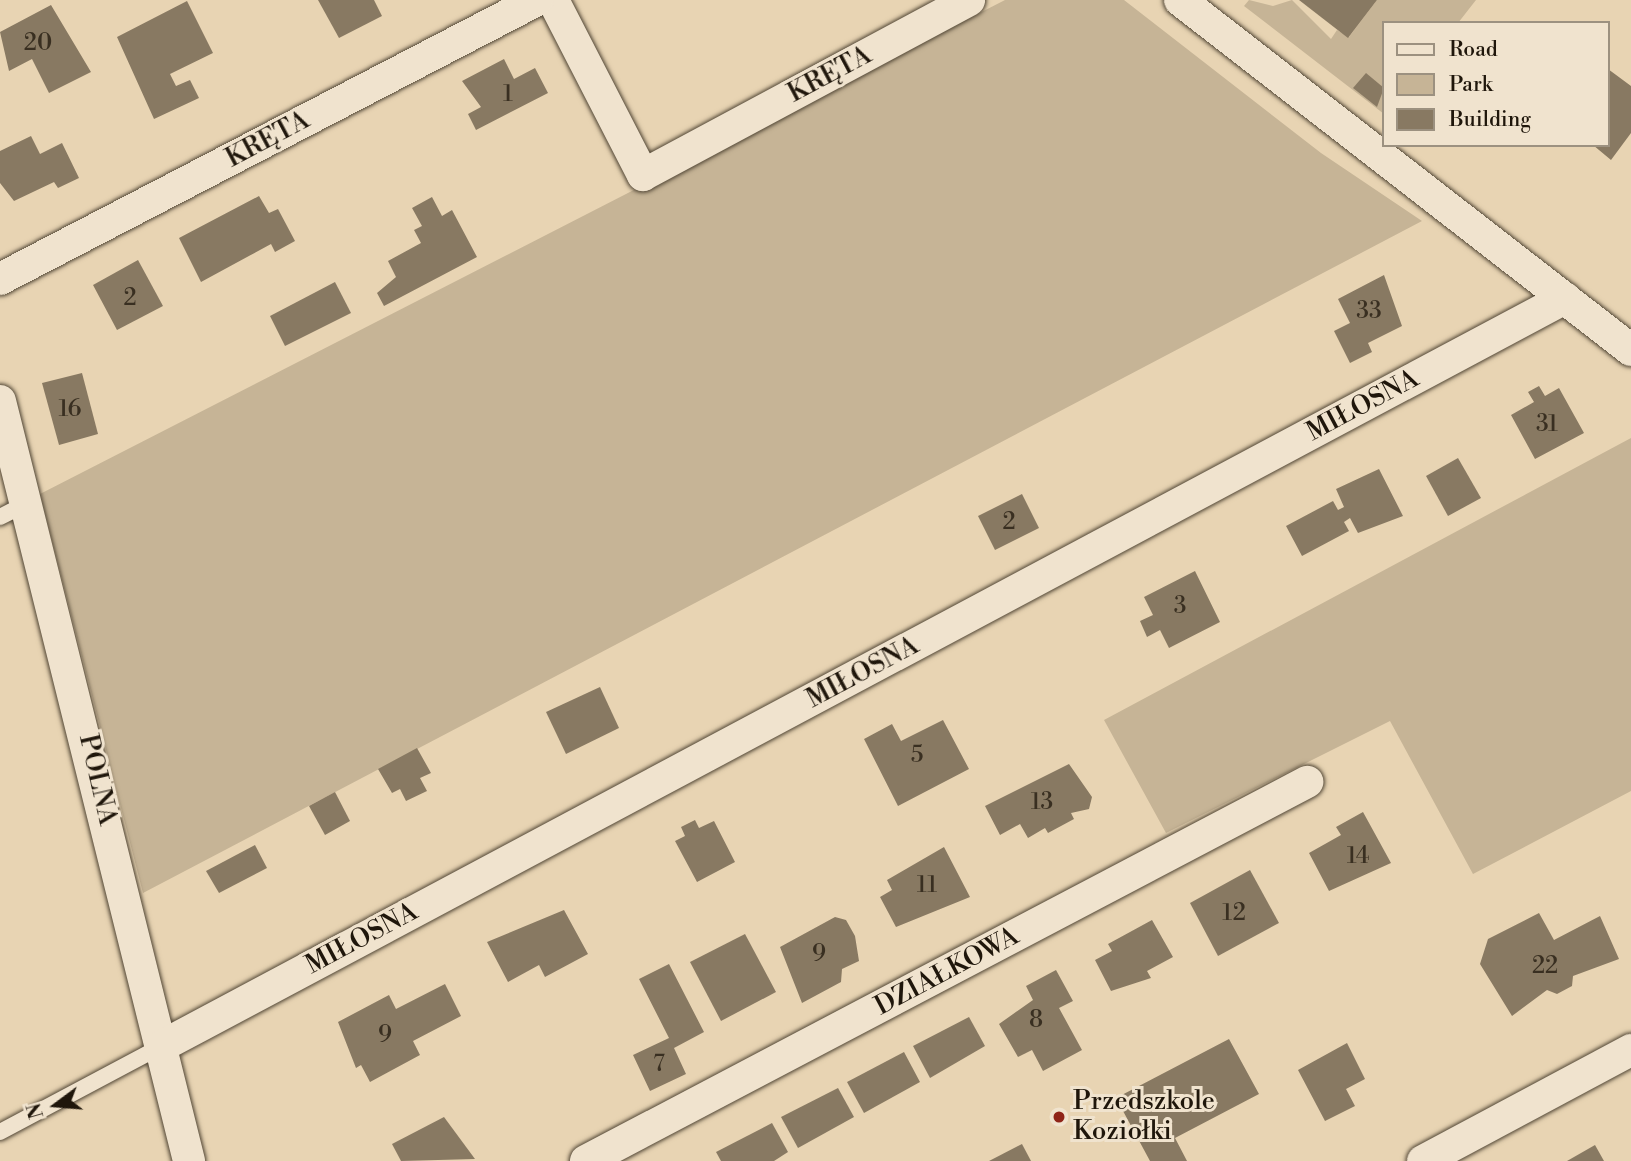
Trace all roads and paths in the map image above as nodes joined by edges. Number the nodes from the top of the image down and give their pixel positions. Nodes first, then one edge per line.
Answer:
1 (537, 0) edge
2 (553, 0) edge
3 (969, 0) edge
4 (1180, 0) edge
5 (0, 279) edge
6 (1565, 298) junction
7 (1631, 349) edge
8 (0, 401) edge
9 (13, 510) edge
10 (1307, 782) dead end
11 (160, 1047) junction
12 (1631, 1050) edge
13 (0, 1132) edge
14 (189, 1161) edge
15 (586, 1161) edge
16 (1423, 1161) edge

1 - 5 street, KRĘTA
2 - 3 street, KRĘTA
4 - 6 street
6 - 7 street
6 - 11 street, MIŁOSNA
8 - 9 street, POLNA
9 - 11 street, POLNA
10 - 15 street, DZIAŁKOWA
11 - 13 lane
11 - 14 street, POLNA
12 - 16 street

